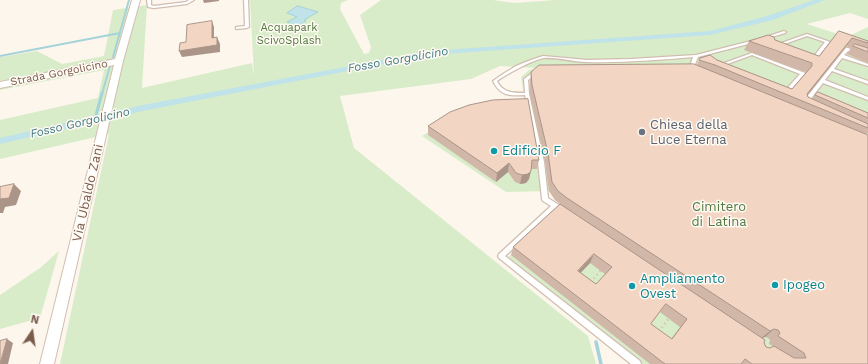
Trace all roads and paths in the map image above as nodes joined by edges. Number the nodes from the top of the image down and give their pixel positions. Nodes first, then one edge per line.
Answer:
1 (136, 0) edge
2 (149, 0) edge
3 (174, 0) edge
4 (192, 0) edge
5 (246, 0) edge
6 (166, 5) junction
7 (237, 28) dead end
8 (784, 32) dead end
9 (736, 47) junction
10 (742, 50) dead end
11 (696, 56) junction
12 (842, 56) junction
13 (868, 57) edge
14 (119, 61) junction
15 (812, 62) joint
16 (868, 65) edge
17 (831, 69) junction
18 (682, 70) edge
19 (690, 70) junction
20 (543, 71) edge
21 (698, 72) edge
22 (803, 74) joint
23 (822, 81) junction
24 (868, 83) edge
25 (0, 85) edge
26 (527, 94) junction
27 (811, 95) junction
28 (818, 98) edge
29 (868, 99) edge
30 (811, 107) edge
31 (555, 206) junction
32 (568, 215) edge
33 (603, 268) edge
34 (589, 284) edge
35 (671, 316) edge
36 (657, 334) edge
37 (47, 364) edge
38 (637, 364) edge

1 - 14 street, Via Ubaldo Zani
2 - 6 lane
3 - 6 lane
4 - 6 lane
5 - 7 lane
8 - 9 lane
9 - 10 lane
9 - 11 lane
11 - 19 lane
11 - 26 lane
12 - 13 lane
12 - 16 lane
12 - 17 lane
14 - 25 street, Strada Gorgolicino
14 - 37 street, Via Ubaldo Zani
15 - 15 lane
17 - 23 lane
17 - 24 lane
18 - 19 lane
19 - 21 lane
20 - 26 lane
22 - 22 lane
23 - 27 lane
23 - 29 lane
26 - 31 lane
27 - 28 lane
27 - 30 lane
31 - 32 lane
31 - 38 lane
33 - 34 path
35 - 36 path

